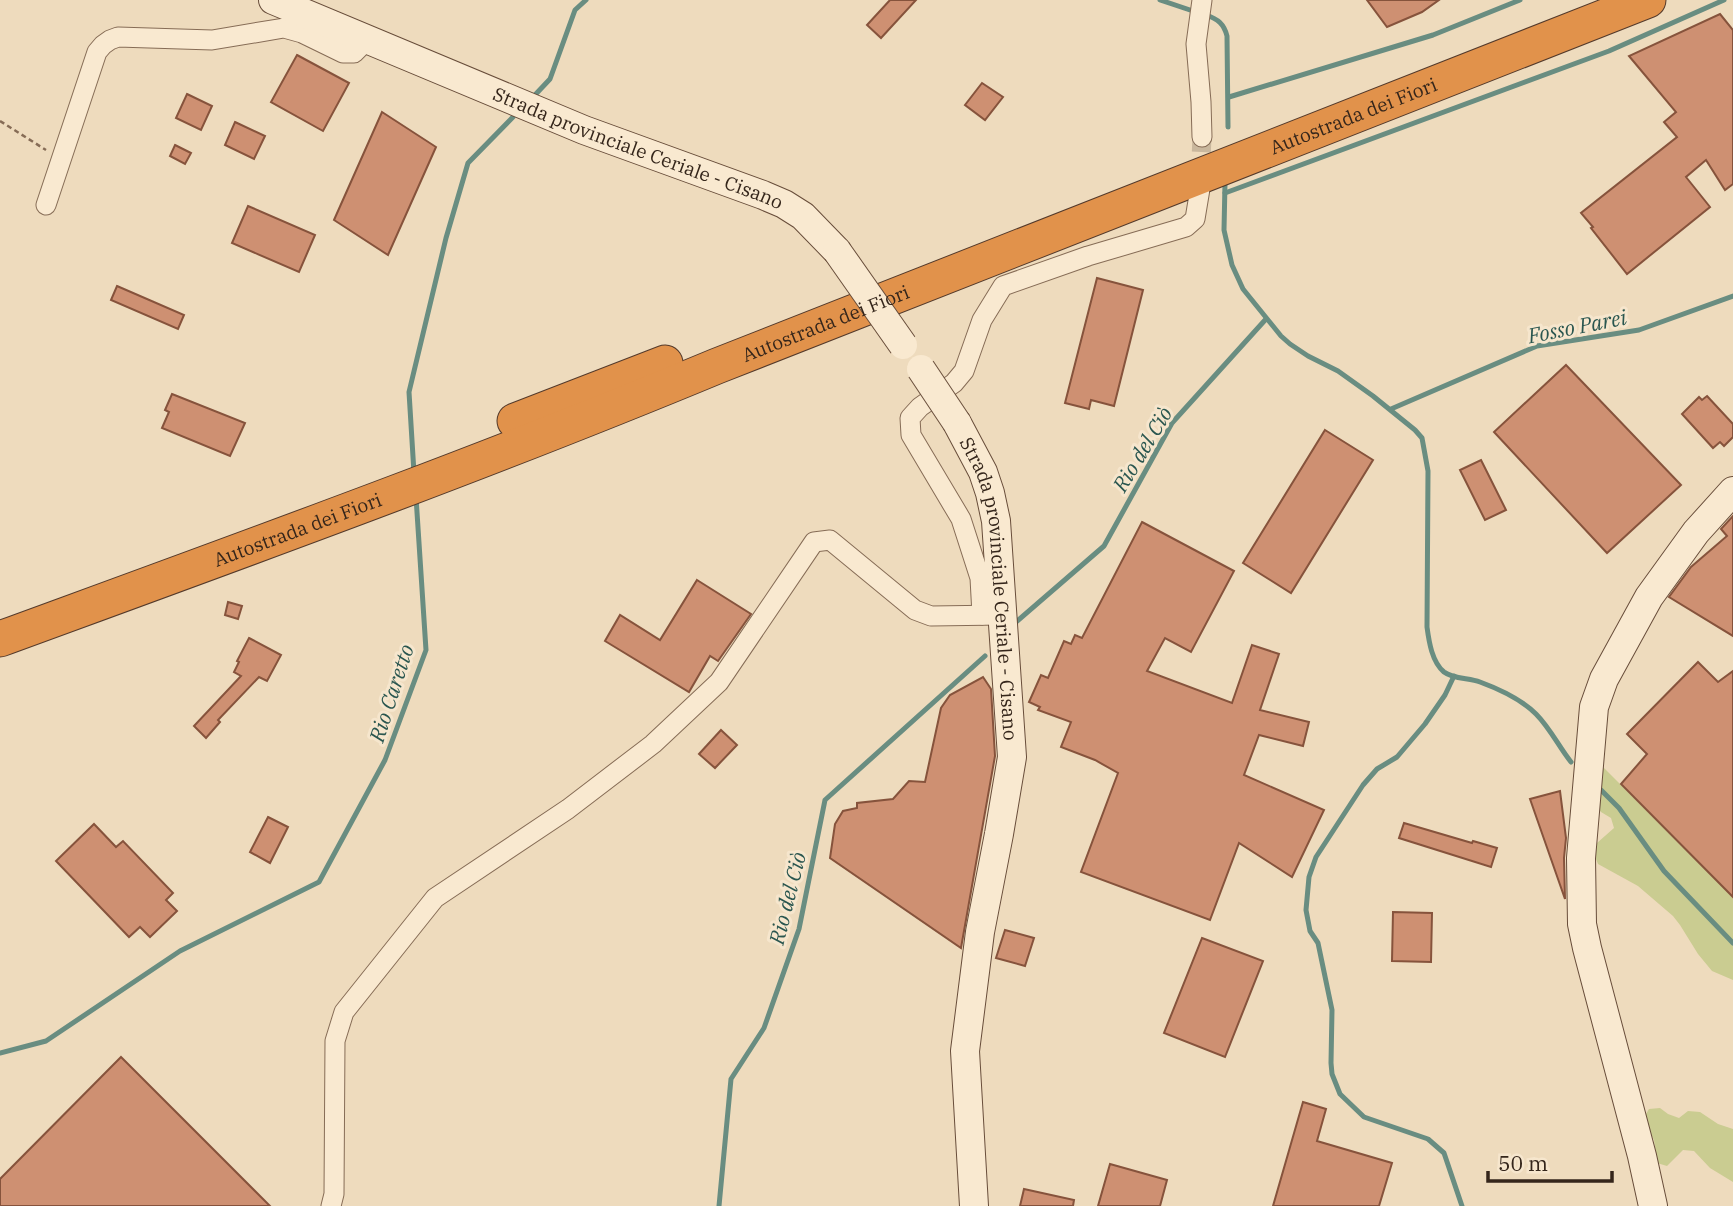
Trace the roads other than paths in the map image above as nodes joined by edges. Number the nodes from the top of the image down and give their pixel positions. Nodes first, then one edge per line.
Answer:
1 (273, 0) edge
2 (1202, 0) edge
3 (1586, 0) edge
4 (1648, 0) edge
5 (367, 40) junction
6 (1202, 137) tunnel mouth
7 (1200, 189) tunnel mouth
8 (46, 205) dead end
9 (1733, 491) edge
10 (0, 615) edge
11 (992, 615) junction
12 (0, 639) edge
13 (331, 1206) edge
14 (974, 1206) edge
15 (1653, 1206) edge

1 - 5 main road, Strada provinciale Ceriale - Cisano
2 - 6 street
3 - 10 highway, Autostrada dei Fiori
4 - 12 highway, Autostrada dei Fiori
5 - 8 street
5 - 11 main road, Strada provinciale Ceriale - Cisano, bridge
7 - 11 street
9 - 15 main road
11 - 13 street
11 - 14 main road, Strada provinciale Ceriale - Cisano

